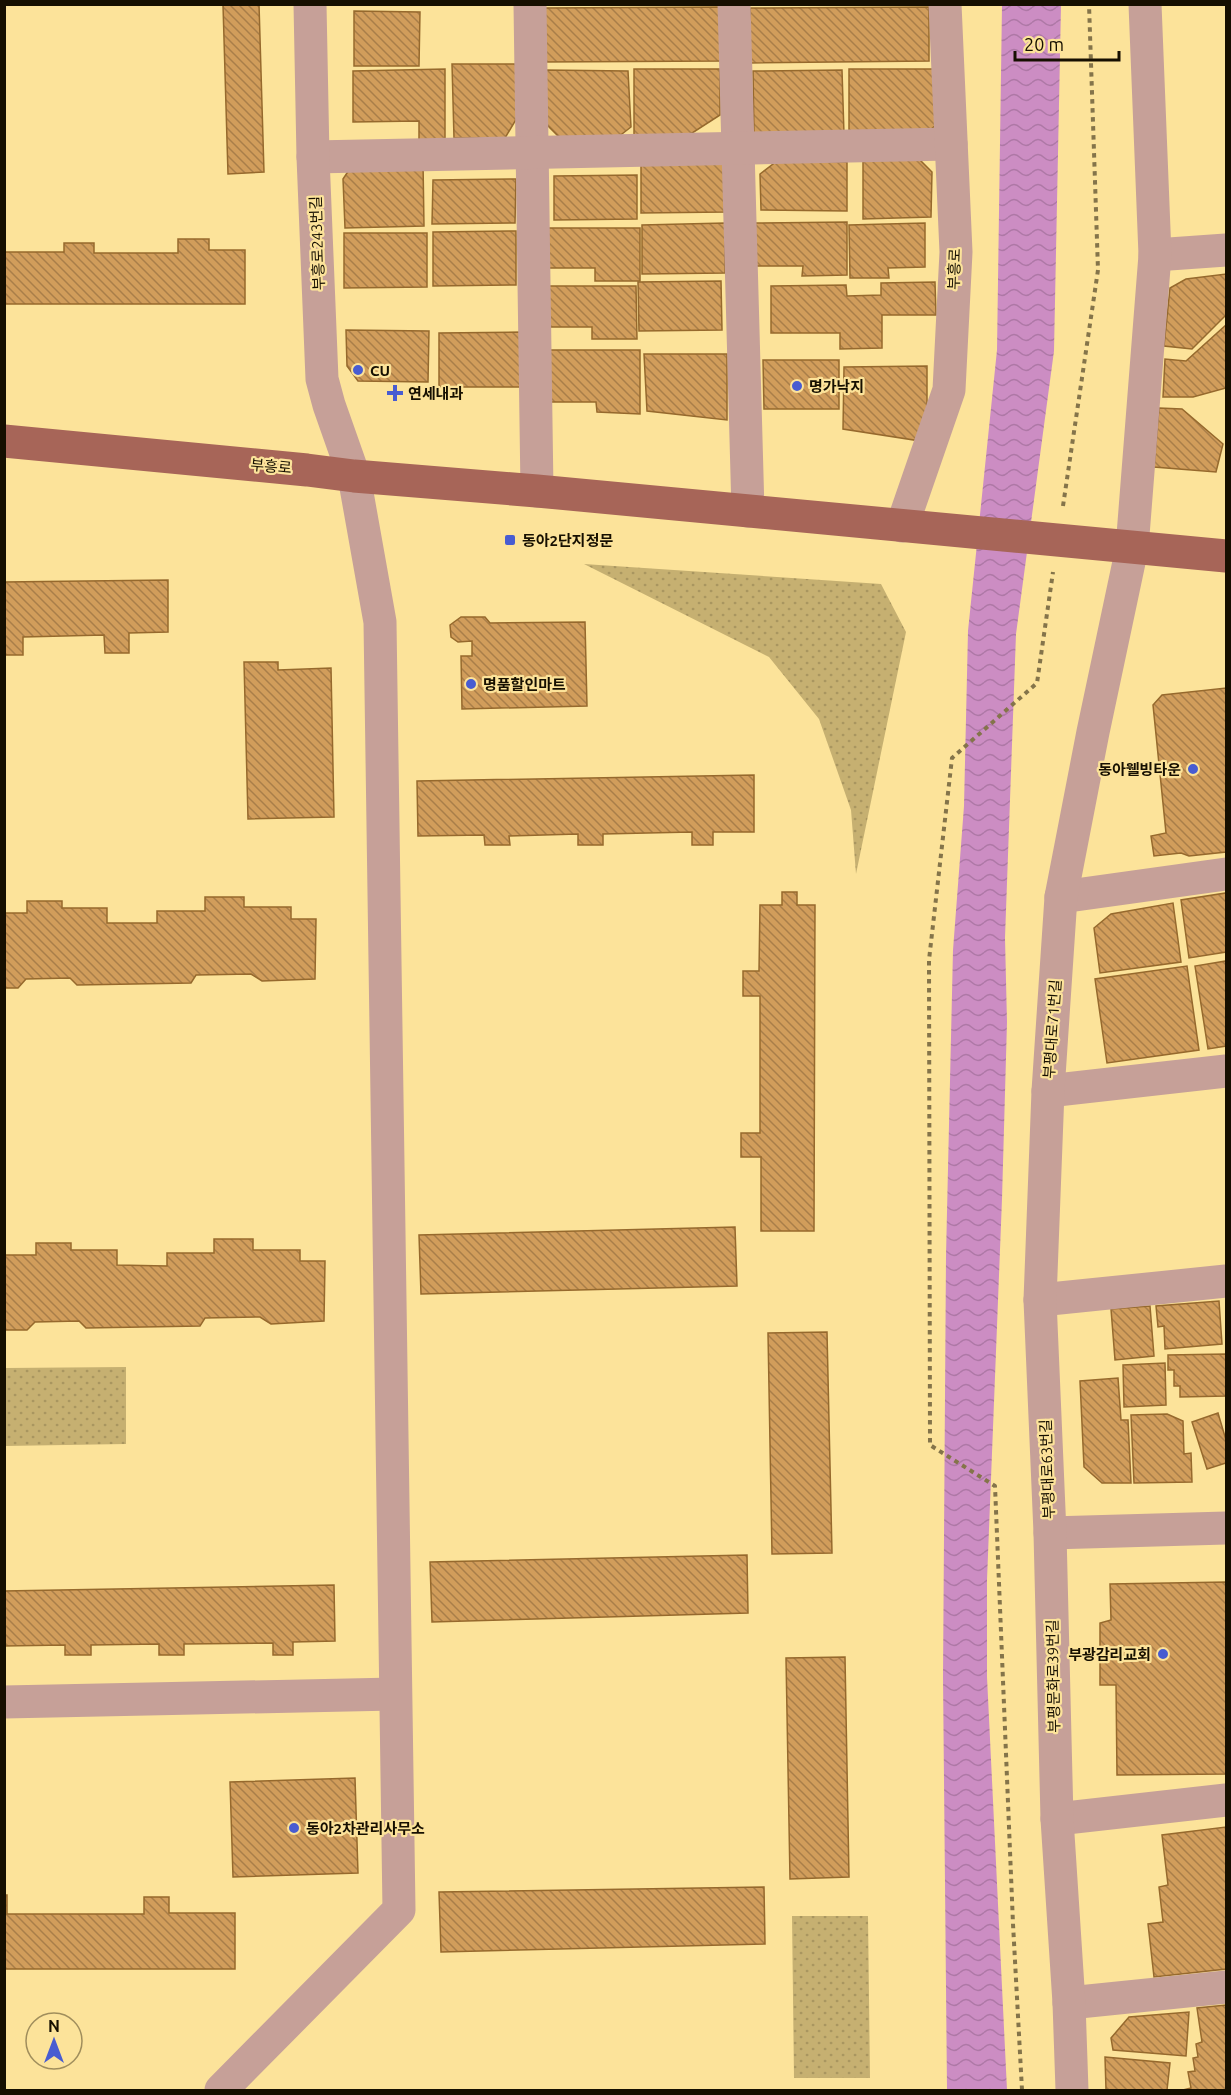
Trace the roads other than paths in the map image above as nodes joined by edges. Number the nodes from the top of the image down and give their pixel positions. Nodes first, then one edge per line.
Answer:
1 (310, 4) edge
2 (530, 4) edge
3 (734, 4) edge
4 (945, 4) edge
5 (1145, 4) edge
6 (951, 144) junction
7 (738, 148) junction
8 (532, 152) junction
9 (313, 157) junction
10 (1227, 250) edge
11 (1155, 255) junction
12 (4, 441) edge
13 (354, 476) junction
14 (537, 491) junction
15 (748, 511) junction
16 (902, 526) junction
17 (1132, 548) junction
18 (1227, 556) edge
19 (1227, 874) edge
20 (1061, 897) junction
21 (1227, 1071) edge
22 (1048, 1090) junction
23 (1227, 1281) edge
24 (1040, 1300) junction
25 (1227, 1528) edge
26 (1050, 1533) junction
27 (396, 1694) junction
28 (4, 1702) edge
29 (1227, 1800) edge
30 (1057, 1819) junction
31 (1227, 1988) edge
32 (1069, 2002) junction
33 (221, 2091) edge
34 (1072, 2091) edge

1 - 9 street, 부흥로243번길
2 - 8 street
3 - 7 street
4 - 6 street, 부흥로
5 - 11 street, 부평대로71번길
6 - 7 street
6 - 16 street, 부흥로
7 - 8 street
7 - 15 street
8 - 9 street
8 - 14 street
9 - 13 street, 부흥로243번길
10 - 11 street
11 - 17 street, 부평대로71번길
12 - 13 main road, 부흥로
13 - 14 main road, 부흥로
13 - 27 street, 부흥로243번길
14 - 15 main road, 부흥로
15 - 16 main road, 부흥로
16 - 17 main road, 부흥로
17 - 18 main road, 부흥로
17 - 20 street, 부평대로71번길
19 - 20 street
20 - 22 street, 부평대로71번길
21 - 22 street, 부평대로71번길
22 - 24 street, 부평대로63번길
23 - 24 street
24 - 26 street, 부평대로63번길
25 - 26 street, 부평대로63번길
26 - 30 street, 부평문화로39번길
27 - 28 street
27 - 33 street, 부흥로243번길
29 - 30 street
30 - 32 street, 부평문화로39번길
31 - 32 street
32 - 34 street, 부평문화로39번길

